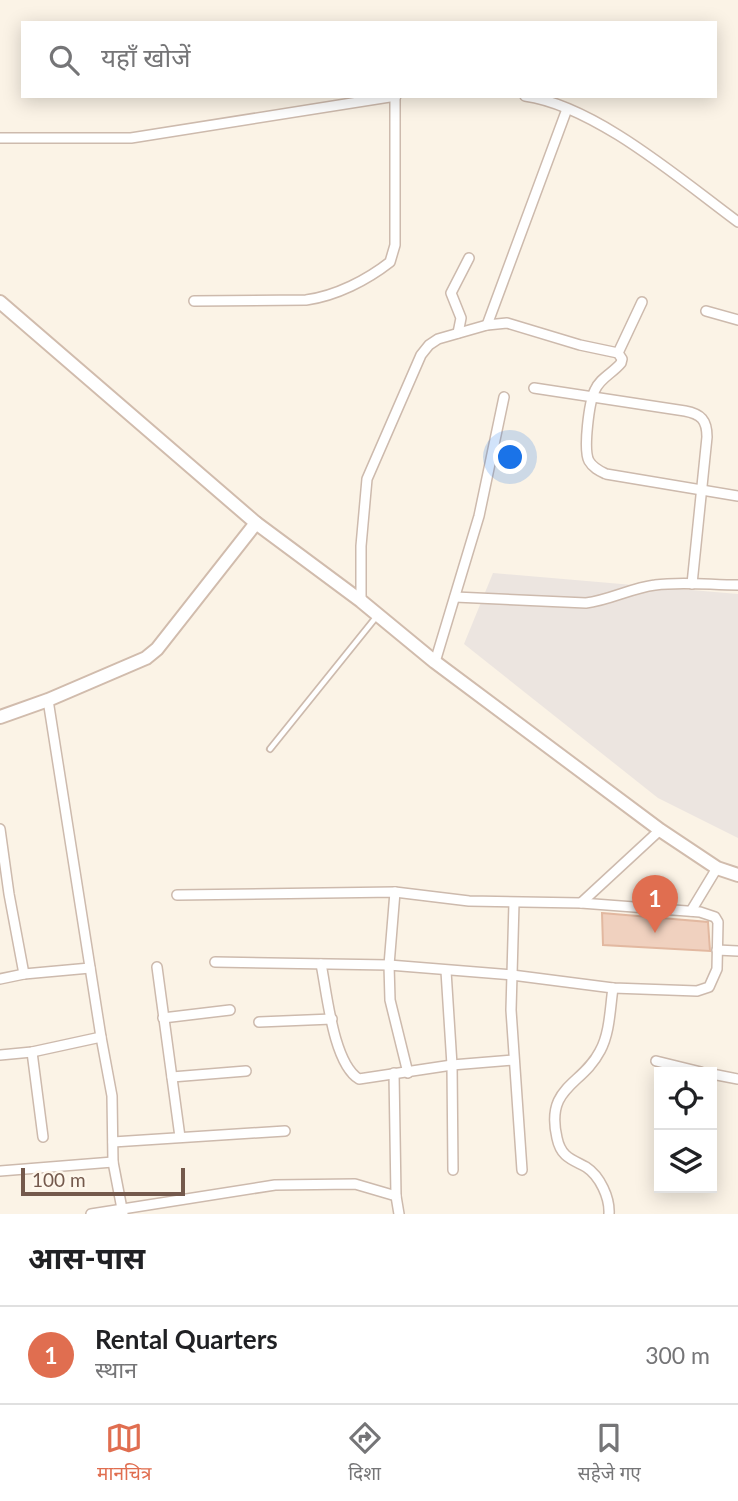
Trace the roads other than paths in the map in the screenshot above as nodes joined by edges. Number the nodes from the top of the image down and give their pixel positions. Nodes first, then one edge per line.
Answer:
1 (382, 98) edge
2 (395, 98) edge
3 (531, 98) edge
4 (567, 109) junction
5 (0, 138) edge
6 (738, 222) edge
7 (469, 258) dead end
8 (194, 301) dead end
9 (0, 302) edge
10 (642, 302) dead end
11 (706, 311) dead end
12 (738, 320) edge
13 (487, 325) junction
14 (458, 333) junction
15 (618, 353) junction
16 (534, 388) dead end
17 (504, 397) dead end
18 (592, 398) junction
19 (701, 490) junction
20 (738, 496) edge
21 (256, 523) junction
22 (692, 584) junction
23 (738, 585) edge
24 (455, 597) junction
25 (361, 601) junction
26 (377, 615) junction
27 (435, 662) junction
28 (52, 699) junction
29 (0, 717) edge
30 (270, 749) dead end
31 (0, 829) edge
32 (660, 830) junction
33 (717, 868) junction
34 (738, 875) edge
35 (395, 892) junction
36 (177, 895) dead end
37 (514, 903) junction
38 (581, 903) junction
39 (691, 911) junction
40 (718, 950) junction
41 (738, 951) edge
42 (215, 962) dead end
43 (321, 964) junction
44 (389, 965) junction
45 (156, 967) dead end
46 (90, 968) junction
47 (446, 971) junction
48 (24, 974) junction
49 (512, 975) junction
50 (0, 979) edge
51 (613, 988) junction
52 (230, 1010) dead end
53 (163, 1018) junction
54 (332, 1019) junction
55 (259, 1022) dead end
56 (101, 1037) junction
57 (32, 1052) junction
58 (0, 1055) edge
59 (513, 1060) junction
60 (656, 1061) dead end
61 (452, 1065) junction
62 (681, 1067) edge
63 (246, 1071) dead end
64 (394, 1073) junction
65 (408, 1073) junction
66 (717, 1075) edge
67 (172, 1077) junction
68 (738, 1079) edge
69 (285, 1131) dead end
70 (180, 1136) junction
71 (43, 1137) dead end
72 (113, 1142) junction
73 (113, 1162) junction
74 (453, 1170) dead end
75 (523, 1170) dead end
76 (0, 1171) edge
77 (396, 1196) junction
78 (123, 1211) edge
79 (91, 1214) edge
80 (399, 1214) edge
81 (609, 1214) edge

1 - 5 street
2 - 8 street
3 - 4 street
4 - 6 street
4 - 13 street
7 - 14 street
9 - 21 street
10 - 15 street
11 - 12 street
13 - 14 street
13 - 15 street
14 - 25 street
15 - 18 street
16 - 18 street
17 - 24 street
18 - 19 street
18 - 19 street
19 - 20 street
19 - 22 street
21 - 25 street
21 - 28 street
22 - 23 street
22 - 24 street
24 - 27 street
25 - 26 street
26 - 27 street
26 - 30 lane
27 - 32 street
28 - 29 street
28 - 46 street
31 - 48 street
32 - 33 street
32 - 38 street
33 - 34 street
33 - 39 street
35 - 36 street
35 - 37 street
35 - 44 street
37 - 38 street
37 - 49 street
38 - 39 street
39 - 40 street
40 - 41 street
40 - 51 street
42 - 43 street
43 - 44 street
43 - 54 street
44 - 47 street
44 - 65 street
45 - 53 street
46 - 48 street
46 - 56 street
47 - 49 street
47 - 61 street
48 - 50 street
49 - 51 street
49 - 59 street
51 - 81 street
52 - 53 street
53 - 67 street
54 - 55 street
54 - 64 street
56 - 57 street
56 - 72 street
57 - 58 street
57 - 71 street
59 - 61 street
59 - 75 street
60 - 62 street
61 - 65 street
61 - 74 street
63 - 67 street
64 - 65 street
64 - 77 street
66 - 68 street
67 - 70 street
69 - 70 street
70 - 72 street
72 - 73 street
73 - 76 street
73 - 78 street
77 - 78 street
77 - 80 street
78 - 79 street

